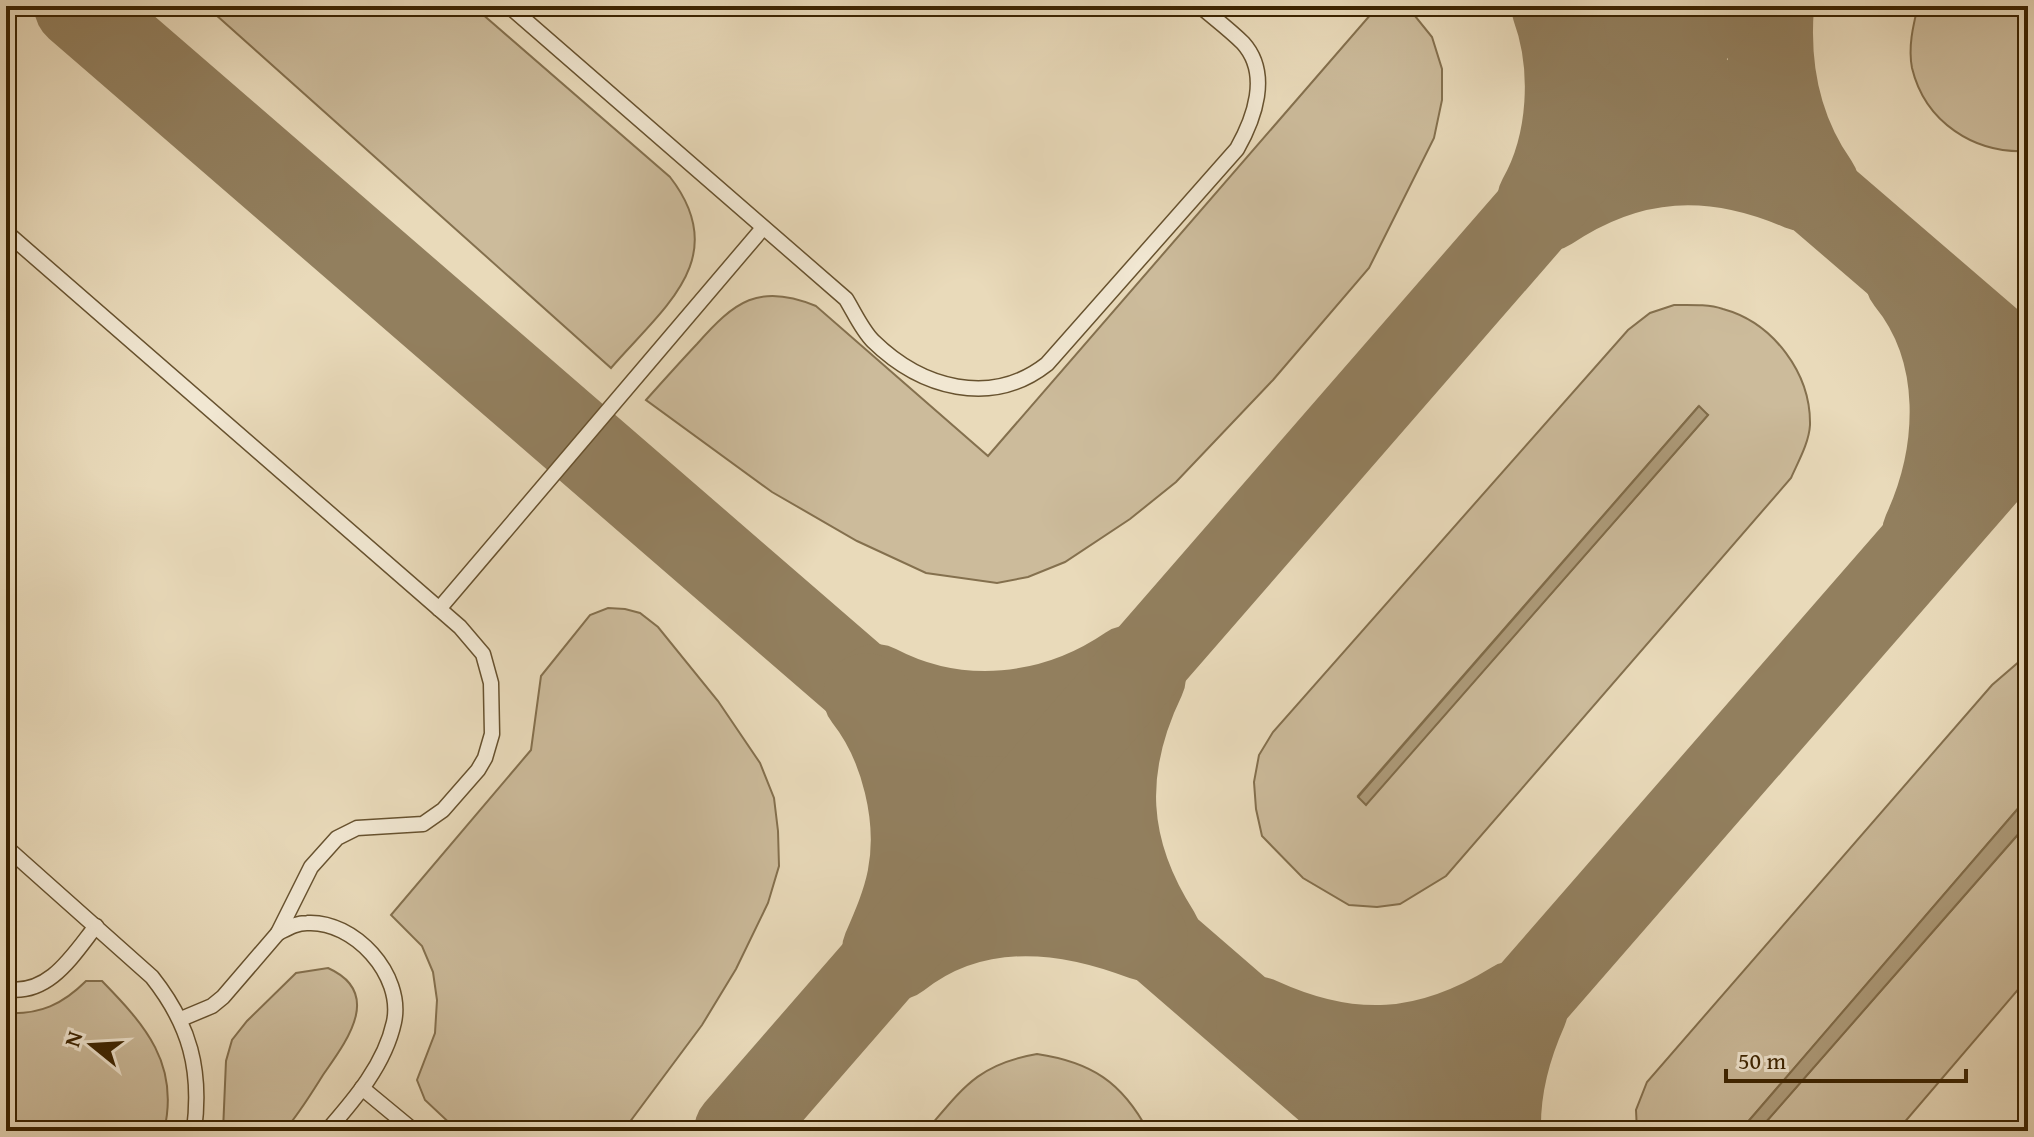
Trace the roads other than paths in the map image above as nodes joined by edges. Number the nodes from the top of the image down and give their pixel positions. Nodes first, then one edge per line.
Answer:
1 (509, 6) edge
2 (1200, 6) edge
3 (763, 228) junction
4 (6, 232) edge
5 (439, 609) junction
6 (6, 847) edge
7 (96, 926) junction
8 (278, 933) junction
9 (6, 989) edge
10 (181, 1019) junction
11 (362, 1088) junction
12 (194, 1131) edge
13 (327, 1131) edge
14 (414, 1131) edge

1 - 3 lane
2 - 3 lane
3 - 5 lane
4 - 5 lane
5 - 8 lane
6 - 7 lane
7 - 9 lane
7 - 10 lane
8 - 10 lane
8 - 11 lane
10 - 12 lane
11 - 13 lane
11 - 14 lane

